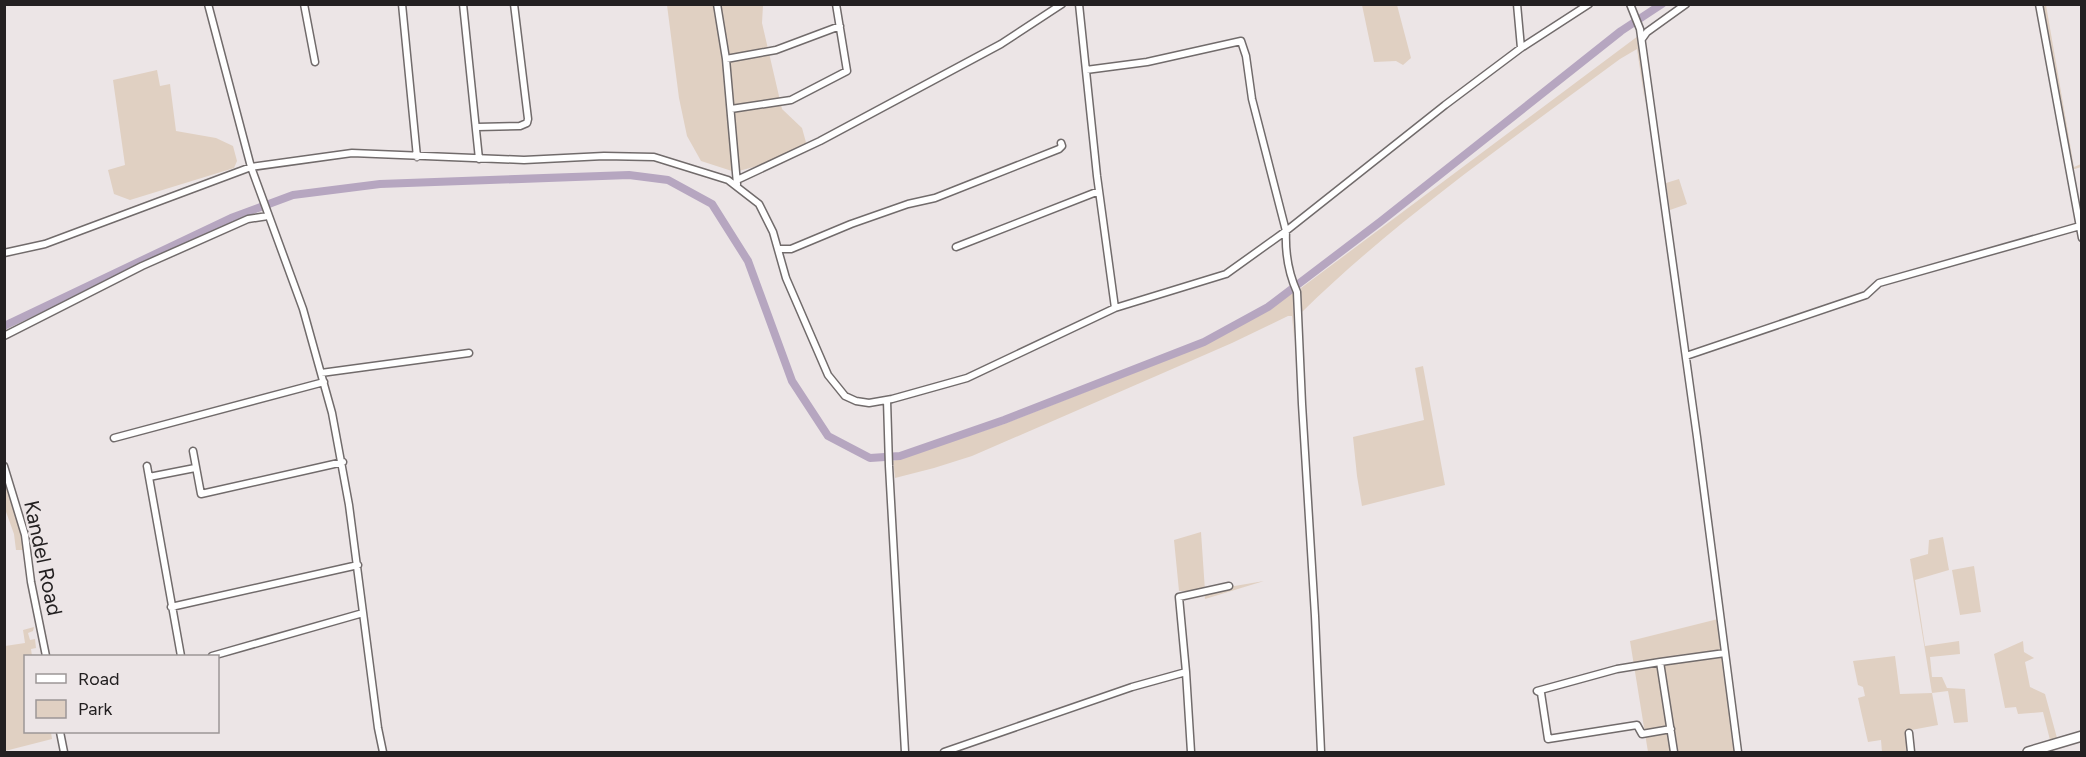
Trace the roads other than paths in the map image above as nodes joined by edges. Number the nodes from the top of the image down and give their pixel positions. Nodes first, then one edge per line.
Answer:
1 (208, 4) edge
2 (304, 4) edge
3 (402, 4) edge
4 (463, 4) edge
5 (513, 4) edge
6 (717, 4) edge
7 (1062, 4) edge
8 (1079, 4) edge
9 (1517, 4) edge
10 (1589, 4) edge
11 (1630, 4) edge
12 (1686, 4) edge
13 (2039, 4) edge
14 (837, 5) edge
15 (840, 26) junction
16 (1642, 41) junction
17 (1521, 48) junction
18 (726, 59) junction
19 (315, 62) dead end
20 (1086, 70) junction
21 (731, 109) junction
22 (477, 127) junction
23 (1061, 143) dead end
24 (417, 157) junction
25 (479, 159) junction
26 (250, 167) junction
27 (737, 184) junction
28 (1099, 191) junction
29 (268, 213) junction
30 (2080, 226) junction
31 (1286, 231) junction
32 (2082, 238) edge
33 (956, 247) dead end
34 (778, 249) junction
35 (4, 253) edge
36 (1115, 308) junction
37 (4, 336) edge
38 (469, 352) dead end
39 (1686, 356) junction
40 (321, 373) junction
41 (324, 382) junction
42 (887, 400) junction
43 (114, 438) dead end
44 (193, 450) dead end
45 (343, 462) junction
46 (4, 466) edge
47 (147, 466) dead end
48 (195, 468) junction
49 (149, 477) junction
50 (201, 494) junction
51 (203, 502) dead end
52 (358, 565) junction
53 (1228, 586) dead end
54 (171, 607) junction
55 (363, 613) junction
56 (1725, 653) junction
57 (46, 655) edge
58 (181, 655) edge
59 (219, 655) edge
60 (1660, 662) junction
61 (1186, 672) junction
62 (1671, 729) junction
63 (60, 733) edge
64 (1910, 733) dead end
65 (2082, 736) edge
66 (2031, 752) edge
67 (64, 753) edge
68 (383, 753) edge
69 (906, 753) edge
70 (944, 753) edge
71 (1191, 753) edge
72 (1321, 753) edge
73 (1674, 753) edge
74 (1738, 753) edge
75 (1911, 753) edge

1 - 26 street
2 - 19 street
3 - 24 street
4 - 22 street
5 - 22 street
6 - 18 street
7 - 27 street
8 - 20 street
9 - 17 street
10 - 17 street
11 - 16 street
12 - 16 street
13 - 30 street
14 - 15 street
15 - 18 street
15 - 21 street
16 - 39 street
17 - 31 street
18 - 21 street
20 - 28 street
20 - 31 street
21 - 27 street
22 - 25 street
23 - 34 street
24 - 25 street
24 - 26 street
25 - 27 street
26 - 29 street
26 - 35 street
27 - 34 street
28 - 33 street
28 - 36 street
29 - 37 street
29 - 40 street
30 - 32 street
30 - 39 street
31 - 36 street
31 - 72 street
34 - 42 street
36 - 42 street
38 - 40 street
39 - 56 street
40 - 41 street
41 - 43 street
41 - 45 street
42 - 69 street
44 - 48 street
45 - 50 street
45 - 52 street
46 - 57 street, Kandel Road
47 - 49 street
48 - 49 street
48 - 50 street
49 - 54 street
50 - 51 street
52 - 54 street
52 - 55 street
53 - 61 street
54 - 58 street
55 - 59 street
55 - 68 street
56 - 60 street
56 - 74 street
60 - 62 street
60 - 62 street
61 - 70 street
61 - 71 street
62 - 73 street
63 - 67 street
64 - 75 street
65 - 66 main road

